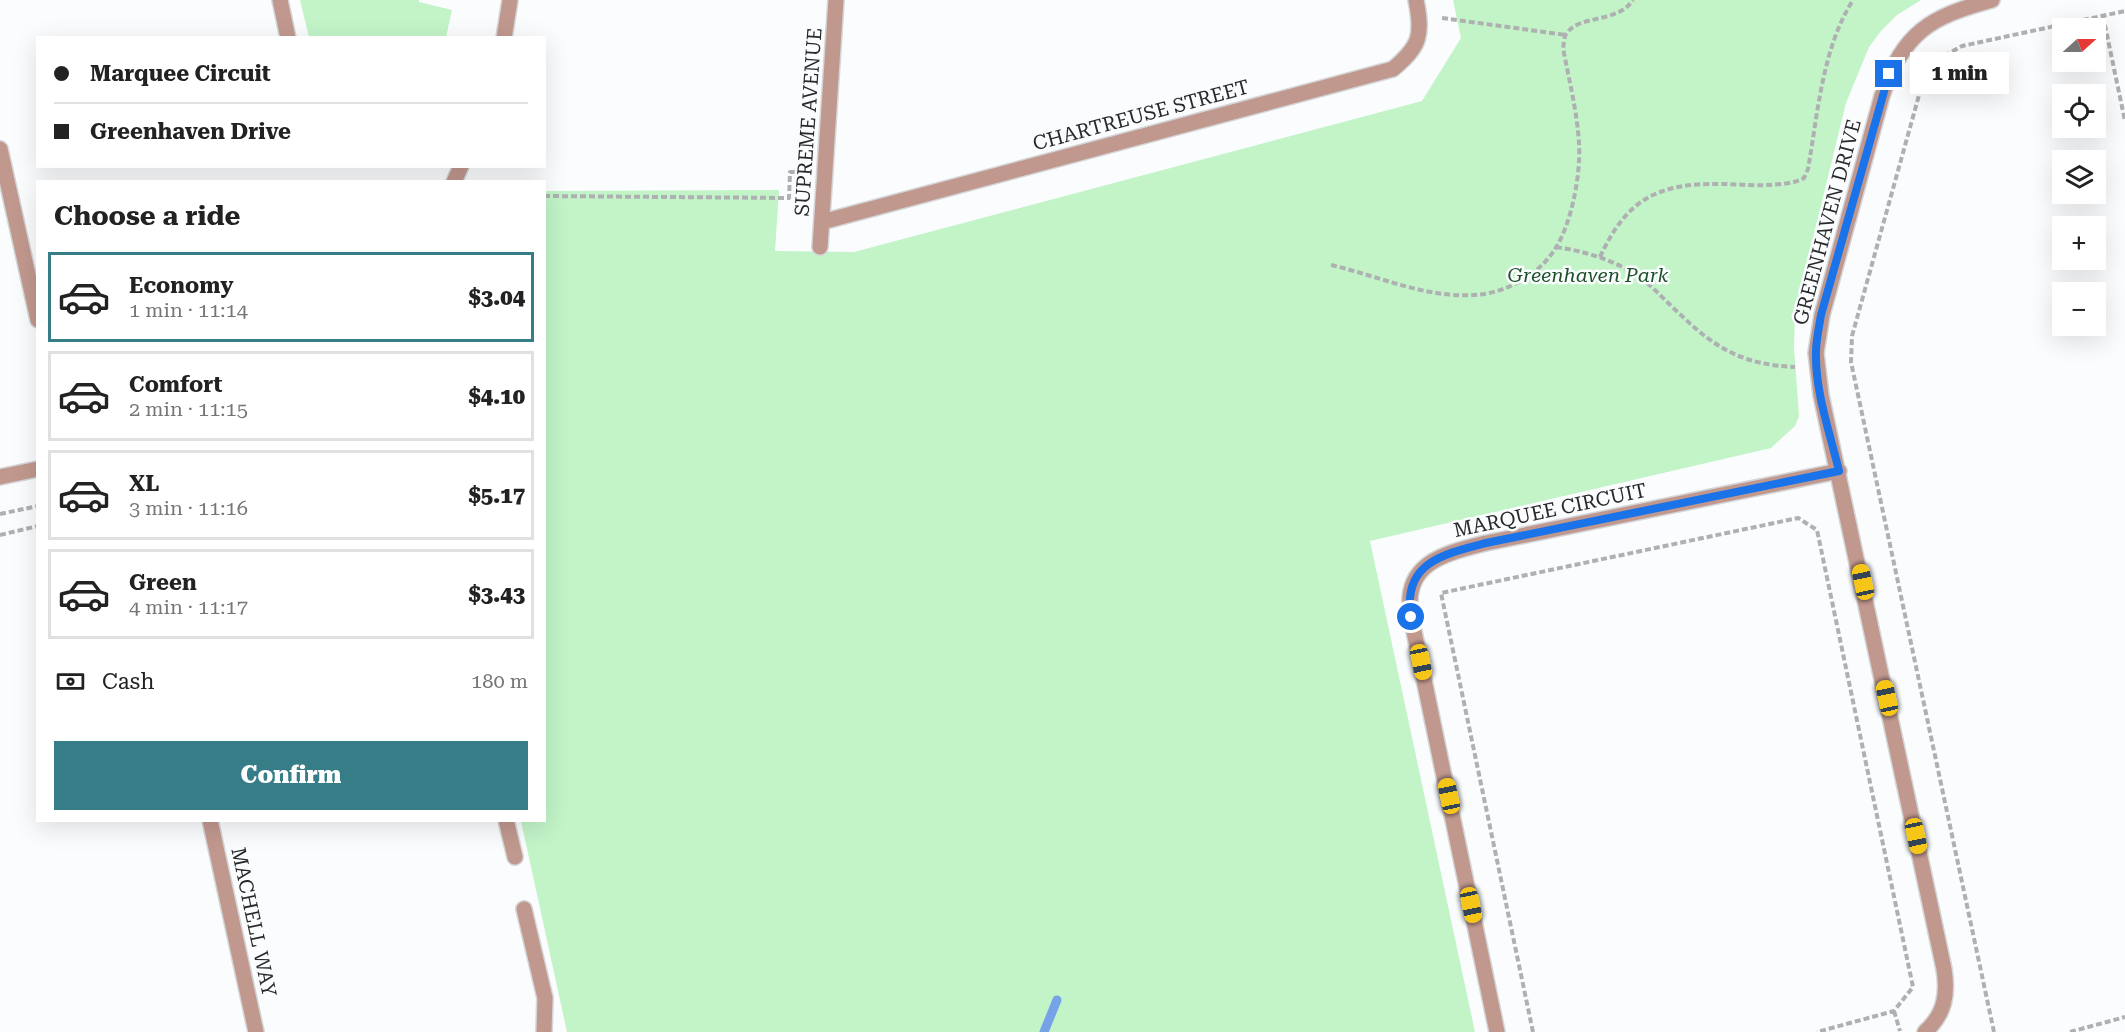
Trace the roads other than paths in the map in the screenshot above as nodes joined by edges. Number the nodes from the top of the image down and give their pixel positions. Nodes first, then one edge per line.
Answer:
1 (280, 0) edge
2 (510, 0) edge
3 (836, 0) edge
4 (1416, 0) edge
5 (1992, 0) edge
6 (288, 36) edge
7 (504, 36) edge
8 (0, 149) edge
9 (822, 222) junction
10 (820, 247) dead end
11 (36, 311) edge
12 (36, 469) edge
13 (1839, 471) junction
14 (0, 477) edge
15 (210, 822) edge
16 (506, 822) edge
17 (515, 857) dead end
18 (524, 909) dead end
19 (256, 1032) edge
20 (544, 1032) edge
21 (1497, 1032) edge
22 (1925, 1032) edge

1 - 6 street
2 - 7 street
3 - 9 street, SUPREME AVENUE
4 - 9 street, CHARTREUSE STREET
5 - 13 street, GREENHAVEN DRIVE
8 - 11 street
9 - 10 street, SUPREME AVENUE
12 - 14 street
13 - 21 street, MARQUEE CIRCUIT
13 - 22 street, GREENHAVEN DRIVE
15 - 19 street, MACHELL WAY
16 - 17 street
18 - 20 street

